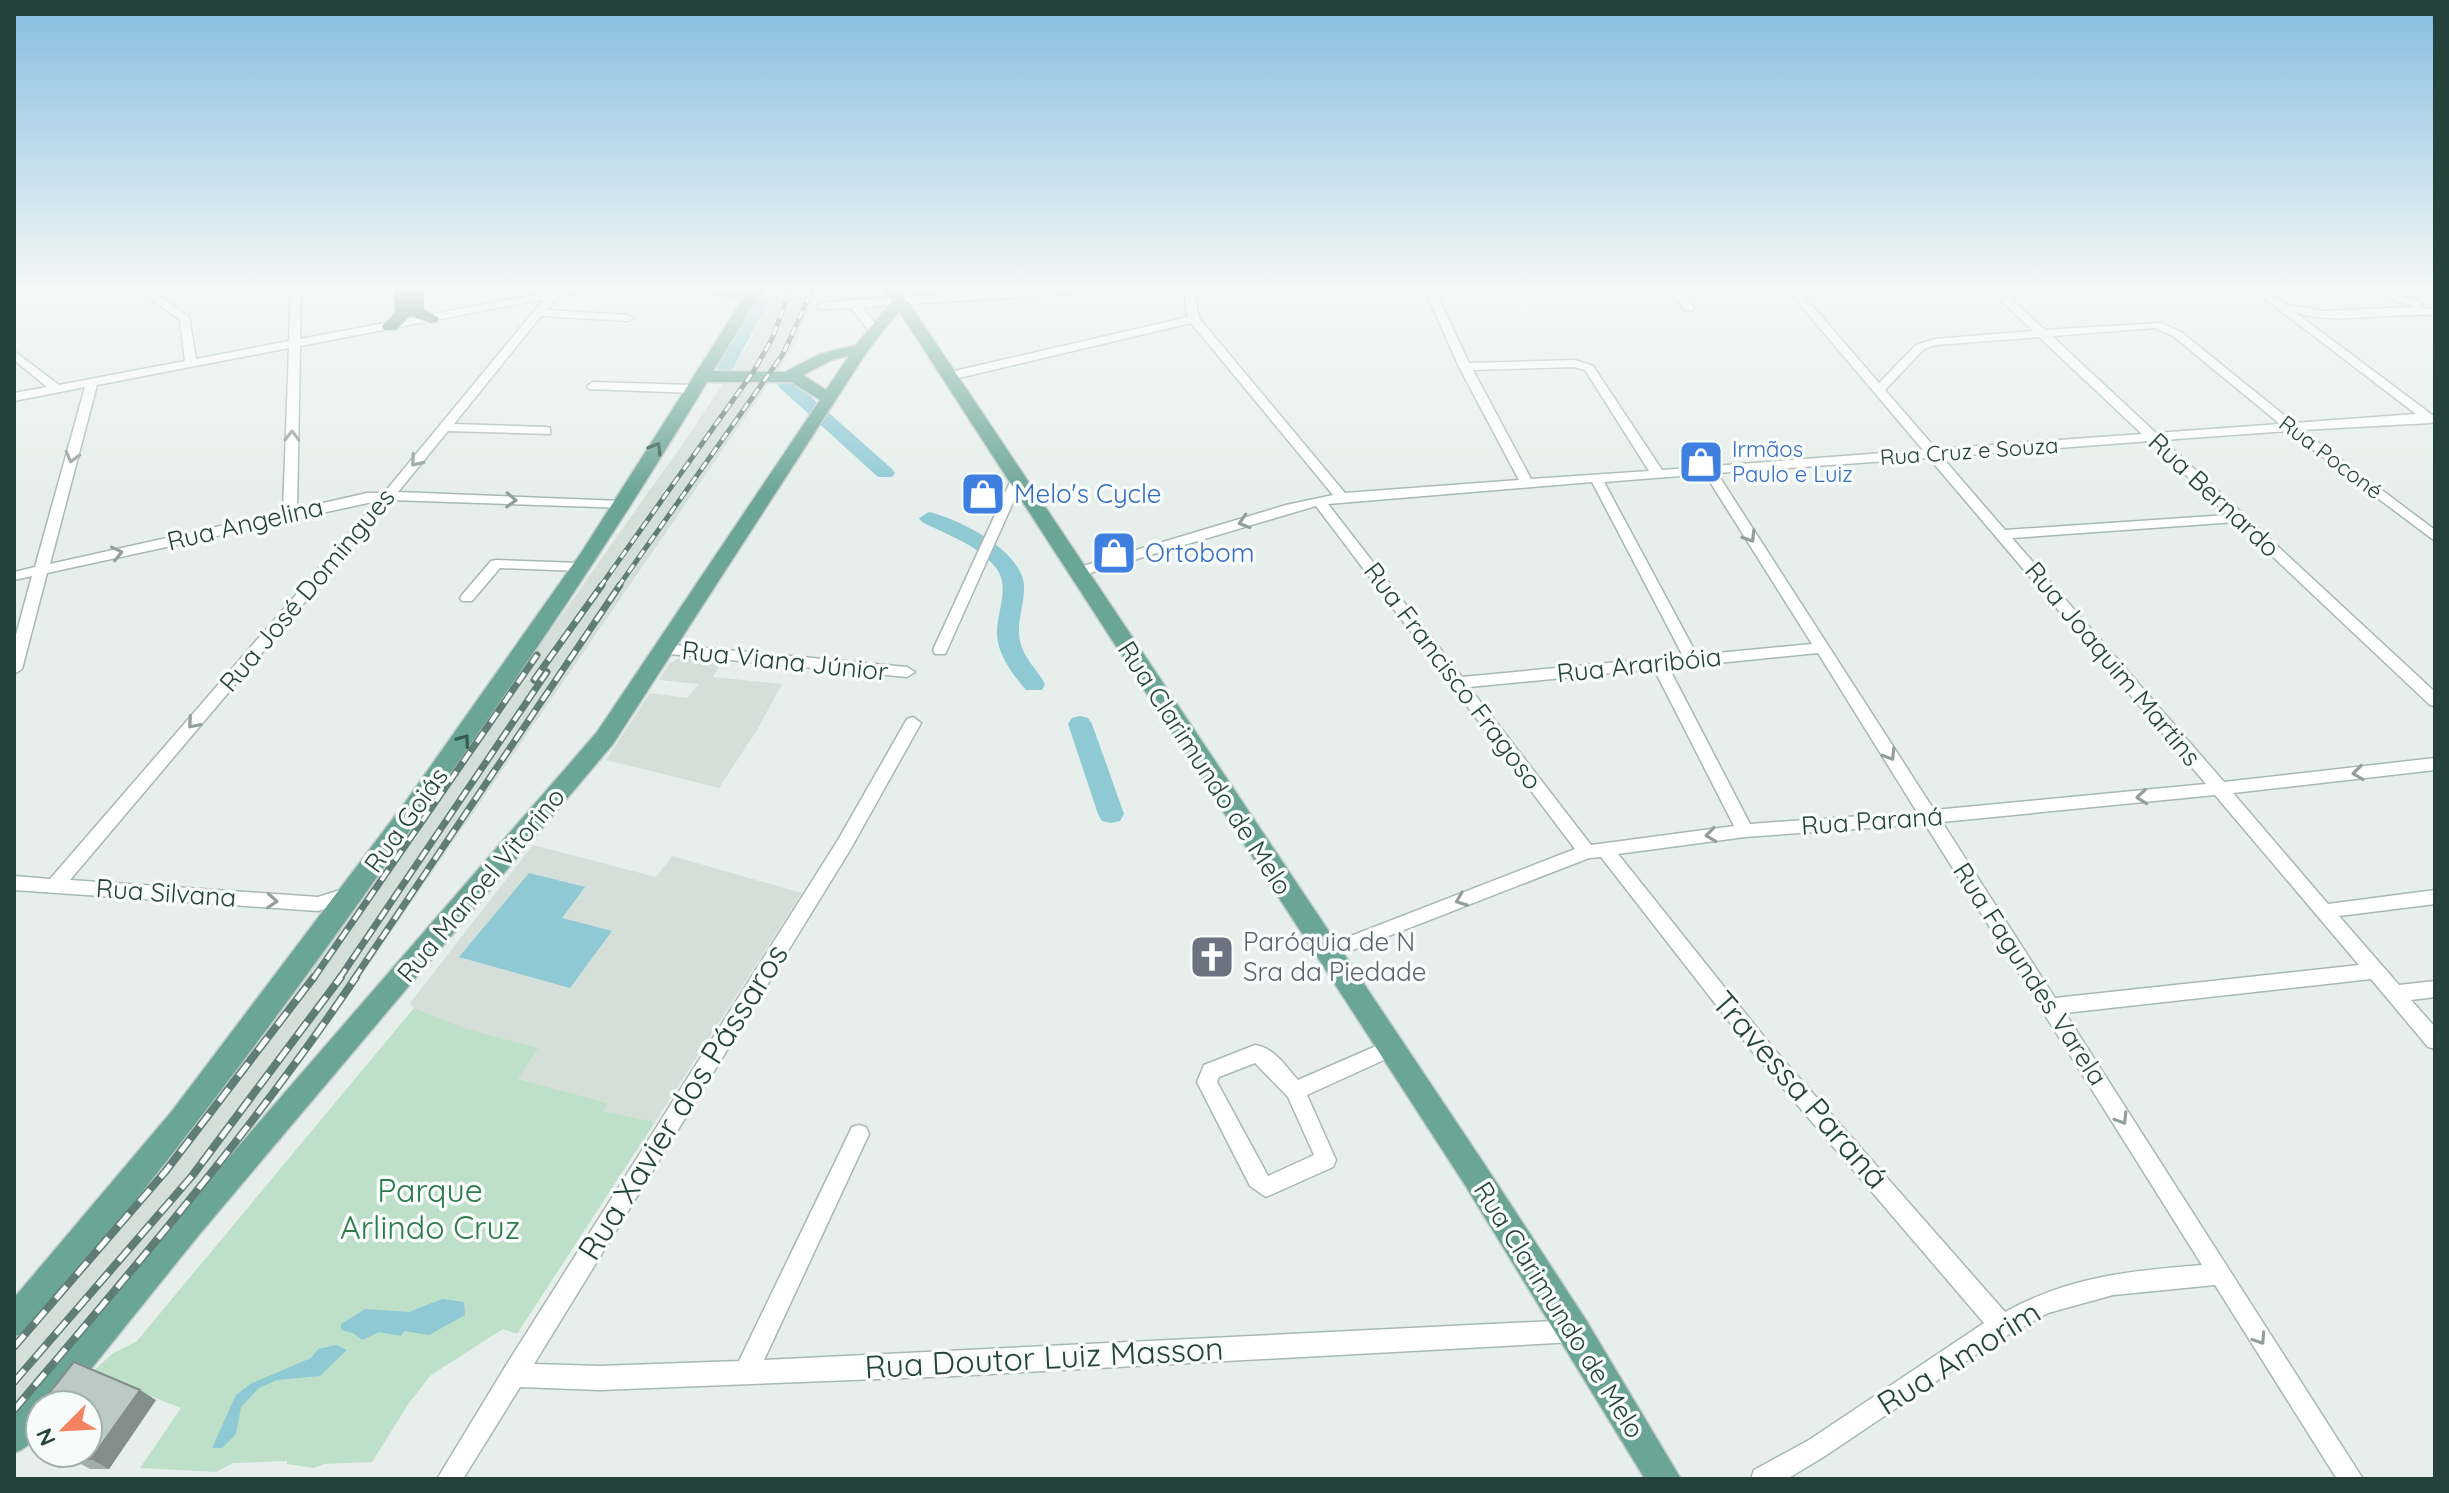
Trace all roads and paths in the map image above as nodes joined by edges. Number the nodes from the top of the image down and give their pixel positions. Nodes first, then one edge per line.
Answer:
1 (19, 358) edge
2 (190, 358) edge
3 (224, 358) edge
4 (294, 358) edge
5 (503, 358) edge
6 (716, 358) edge
7 (825, 358) edge
8 (855, 358) edge
9 (938, 358) edge
10 (1028, 358) edge
11 (1226, 358) edge
12 (1461, 358) edge
13 (1852, 358) edge
14 (1912, 358) edge
15 (2067, 358) edge
16 (2206, 358) edge
17 (2349, 358) edge
18 (191, 364) junction
19 (1465, 367) junction
20 (950, 376) junction
21 (787, 377) junction
22 (704, 378) junction
23 (92, 382) junction
24 (593, 386) dead end
25 (57, 389) junction
26 (1879, 389) junction
27 (14, 397) edge
28 (822, 407) junction
29 (2433, 416) edge
30 (445, 427) junction
31 (2293, 429) junction
32 (546, 431) dead end
33 (2152, 438) junction
34 (1935, 454) junction
35 (1709, 470) junction
36 (1658, 474) junction
37 (1596, 478) junction
38 (1017, 480) junction
39 (1527, 483) junction
40 (388, 496) junction
41 (1342, 497) junction
42 (1319, 501) junction
43 (622, 505) junction
44 (290, 513) junction
45 (2239, 518) junction
46 (2003, 534) junction
47 (2435, 537) edge
48 (580, 567) junction
49 (41, 570) junction
50 (1078, 572) junction
51 (14, 576) edge
52 (467, 598) dead end
53 (941, 646) dead end
54 (1822, 648) junction
55 (664, 649) junction
56 (1692, 659) junction
57 (1658, 662) junction
58 (14, 669) edge
59 (907, 672) dead end
60 (1456, 683) junction
61 (2435, 701) edge
62 (913, 723) dead end
63 (2435, 764) edge
64 (2219, 789) junction
65 (1929, 817) junction
66 (1745, 831) junction
67 (1596, 851) junction
68 (14, 883) edge
69 (55, 885) junction
70 (2435, 897) edge
71 (335, 904) junction
72 (2326, 911) junction
73 (1326, 953) junction
74 (2375, 971) junction
75 (2435, 989) edge
76 (2394, 994) junction
77 (2052, 1006) junction
78 (2435, 1041) edge
79 (1390, 1048) junction
80 (1295, 1091) junction
81 (859, 1134) dead end
82 (2218, 1274) junction
83 (14, 1321) edge
84 (2001, 1325) junction
85 (1575, 1331) junction
86 (747, 1370) junction
87 (513, 1375) junction
88 (53, 1389) edge
89 (449, 1479) edge
90 (1664, 1479) edge
91 (1763, 1479) edge
92 (2351, 1479) edge

1 - 25 street
2 - 18 street
3 - 18 street
44 -> 4 street
5 - 30 street, Rua José Domingues
6 - 22 main road, Rua Goiás
7 - 21 main road
8 - 28 main road, Rua Manoel Vitorino
9 - 20 main road, Rua Clarimundo de Melo
10 - 20 street
11 - 41 street
12 - 19 street
13 - 26 street, Rua Joaquim Martins
14 - 26 street
15 - 33 street, Rua Bernardo
16 - 31 street, Rua Poconé
17 - 29 street
18 - 23 street
19 - 36 street
19 - 39 street
20 - 38 main road, Rua Clarimundo de Melo
21 - 22 main road
21 - 28 main road
22 - 24 street
43 -> 22 main road, Rua Goiás
23 - 25 street
23 -> 49 street
25 - 27 street
26 - 34 street, Rua Joaquim Martins
28 - 55 main road, Rua Manoel Vitorino
29 - 31 street, Rua Cruz e Souza
30 - 32 street
30 -> 40 street, Rua José Domingues
31 - 33 street, Rua Cruz e Souza
31 - 47 street, Rua Poconé
33 - 34 street, Rua Cruz e Souza
33 - 45 street, Rua Bernardo
34 - 35 street, Rua Cruz e Souza
34 - 46 street, Rua Joaquim Martins
35 - 36 street, Rua Cruz e Souza
35 -> 54 street, Rua Fagundes Varela
36 - 37 street, Rua Cruz e Souza
37 - 39 street, Rua Cruz e Souza
37 - 56 street
38 - 50 main road, Rua Clarimundo de Melo
38 - 53 street
39 - 41 street, Rua Cruz e Souza
40 -> 43 street, Rua Angelina
40 - 44 street, Rua Angelina
40 -> 69 street, Rua José Domingues
41 - 42 street, Rua Cruz e Souza
42 -> 50 street, Rua Cruz e Souza
42 - 60 street, Rua Francisco Fragoso
43 - 48 main road, Rua Goiás
49 -> 44 street, Rua Angelina
45 - 46 street
45 - 61 street, Rua Bernardo
46 - 64 street, Rua Joaquim Martins
48 - 52 street
71 -> 48 main road, Rua Goiás
49 - 51 street, Rua Angelina
49 - 58 street
50 - 73 main road, Rua Clarimundo de Melo
54 - 56 street, Rua Araribóia
54 -> 65 street, Rua Fagundes Varela
55 - 59 street, Rua Viana Júnior
55 - 88 main road, Rua Manoel Vitorino
56 - 57 street, Rua Araribóia
57 - 60 street, Rua Araribóia
57 - 66 street
60 - 67 street, Rua Francisco Fragoso
62 - 87 street, Rua Xavier dos Pássaros
63 -> 64 street, Rua Paraná
64 -> 65 street, Rua Paraná
64 - 72 street, Rua Joaquim Martins
65 - 66 street, Rua Paraná
65 - 77 street, Rua Fagundes Varela
66 -> 67 street, Rua Paraná
67 -> 73 street, Rua Paraná
67 - 84 street, Travessa Paraná
68 - 69 street, Rua Silvana
69 -> 71 street, Rua Silvana
70 - 72 street
71 - 83 main road, Rua Goiás
72 - 74 street, Rua Joaquim Martins
73 - 79 main road, Rua Clarimundo de Melo
74 - 76 street, Rua Joaquim Martins
74 - 77 street
75 - 76 street
76 - 78 street, Rua Joaquim Martins
77 -> 82 street, Rua Fagundes Varela
79 - 80 street
79 - 85 main road, Rua Clarimundo de Melo
80 - 80 street
81 - 86 street
82 - 84 street, Rua Amorim
82 -> 92 street, Rua Fagundes Varela
84 - 91 street, Rua Amorim
85 - 86 street, Rua Doutor Luiz Masson
85 - 90 main road, Rua Clarimundo de Melo
86 - 87 street, Rua Doutor Luiz Masson
87 - 89 street, Rua Xavier dos Pássaros

